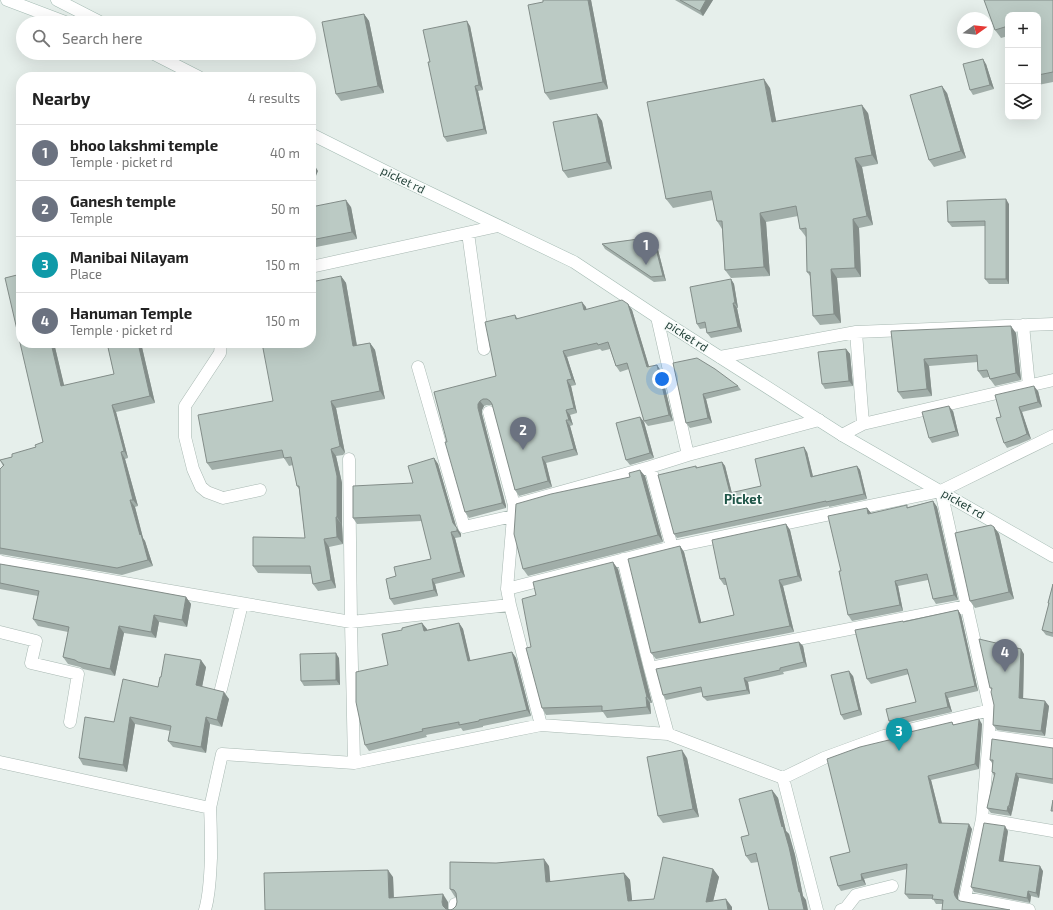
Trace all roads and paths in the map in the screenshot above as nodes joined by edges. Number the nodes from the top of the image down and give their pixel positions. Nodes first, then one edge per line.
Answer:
1 (7, 0) edge
2 (57, 0) edge
3 (49, 16) edge
4 (88, 16) edge
5 (166, 60) edge
6 (189, 72) edge
7 (316, 136) edge
8 (498, 226) junction
9 (468, 233) junction
10 (316, 266) edge
11 (657, 317) junction
12 (1053, 324) edge
13 (1023, 325) junction
14 (856, 332) junction
15 (220, 348) edge
16 (484, 349) dead end
17 (720, 357) junction
18 (418, 367) dead end
19 (1053, 380) edge
20 (1029, 386) junction
21 (489, 412) edge
22 (820, 420) junction
23 (863, 424) junction
24 (842, 435) junction
25 (1053, 436) edge
26 (688, 455) junction
27 (349, 459) dead end
28 (650, 468) junction
29 (260, 490) dead end
30 (941, 491) junction
31 (514, 510) junction
32 (672, 547) junction
33 (1053, 556) edge
34 (623, 559) junction
35 (0, 560) edge
36 (507, 589) junction
37 (242, 604) junction
38 (510, 605) junction
39 (967, 606) junction
40 (351, 622) junction
41 (0, 632) edge
42 (650, 668) junction
43 (221, 689) dead end
44 (990, 710) junction
45 (70, 722) dead end
46 (541, 726) junction
47 (668, 734) junction
48 (989, 736) junction
49 (1053, 745) edge
50 (0, 762) edge
51 (354, 763) junction
52 (783, 778) junction
53 (210, 808) junction
54 (982, 819) junction
55 (1053, 831) edge
56 (892, 886) dead end
57 (205, 910) edge
58 (817, 910) edge
59 (841, 910) edge
60 (1029, 910) edge

1 - 3 street
2 - 4 street
5 - 6 street
7 - 8 street, picket rd
8 - 9 street
8 - 11 street, picket rd
9 - 10 street
9 - 16 street
11 - 17 street, picket rd
11 - 26 street
12 - 13 street
13 - 14 street
13 - 20 street
14 - 17 street
14 - 23 street
15 - 29 street
17 - 22 street, picket rd
18 - 31 street
19 - 20 street
20 - 23 street
21 - 31 street
22 - 24 street, picket rd
22 - 26 street
23 - 24 street
24 - 30 street, picket rd
25 - 30 street
26 - 28 street
27 - 40 street
28 - 31 street
28 - 32 street
30 - 32 street
30 - 33 street, picket rd
30 - 39 street
31 - 36 street
32 - 34 street
34 - 36 street
34 - 42 street
35 - 37 street
36 - 38 street
37 - 40 street
37 - 43 street
38 - 40 street
38 - 46 street
39 - 42 street
39 - 44 street
40 - 51 street
41 - 45 street
42 - 47 street
44 - 48 street
44 - 52 street
46 - 47 street
46 - 51 street
47 - 52 street
48 - 49 street
48 - 54 street
50 - 53 street
51 - 53 street
52 - 58 street
53 - 57 street
54 - 55 street
54 - 60 street
56 - 59 street

